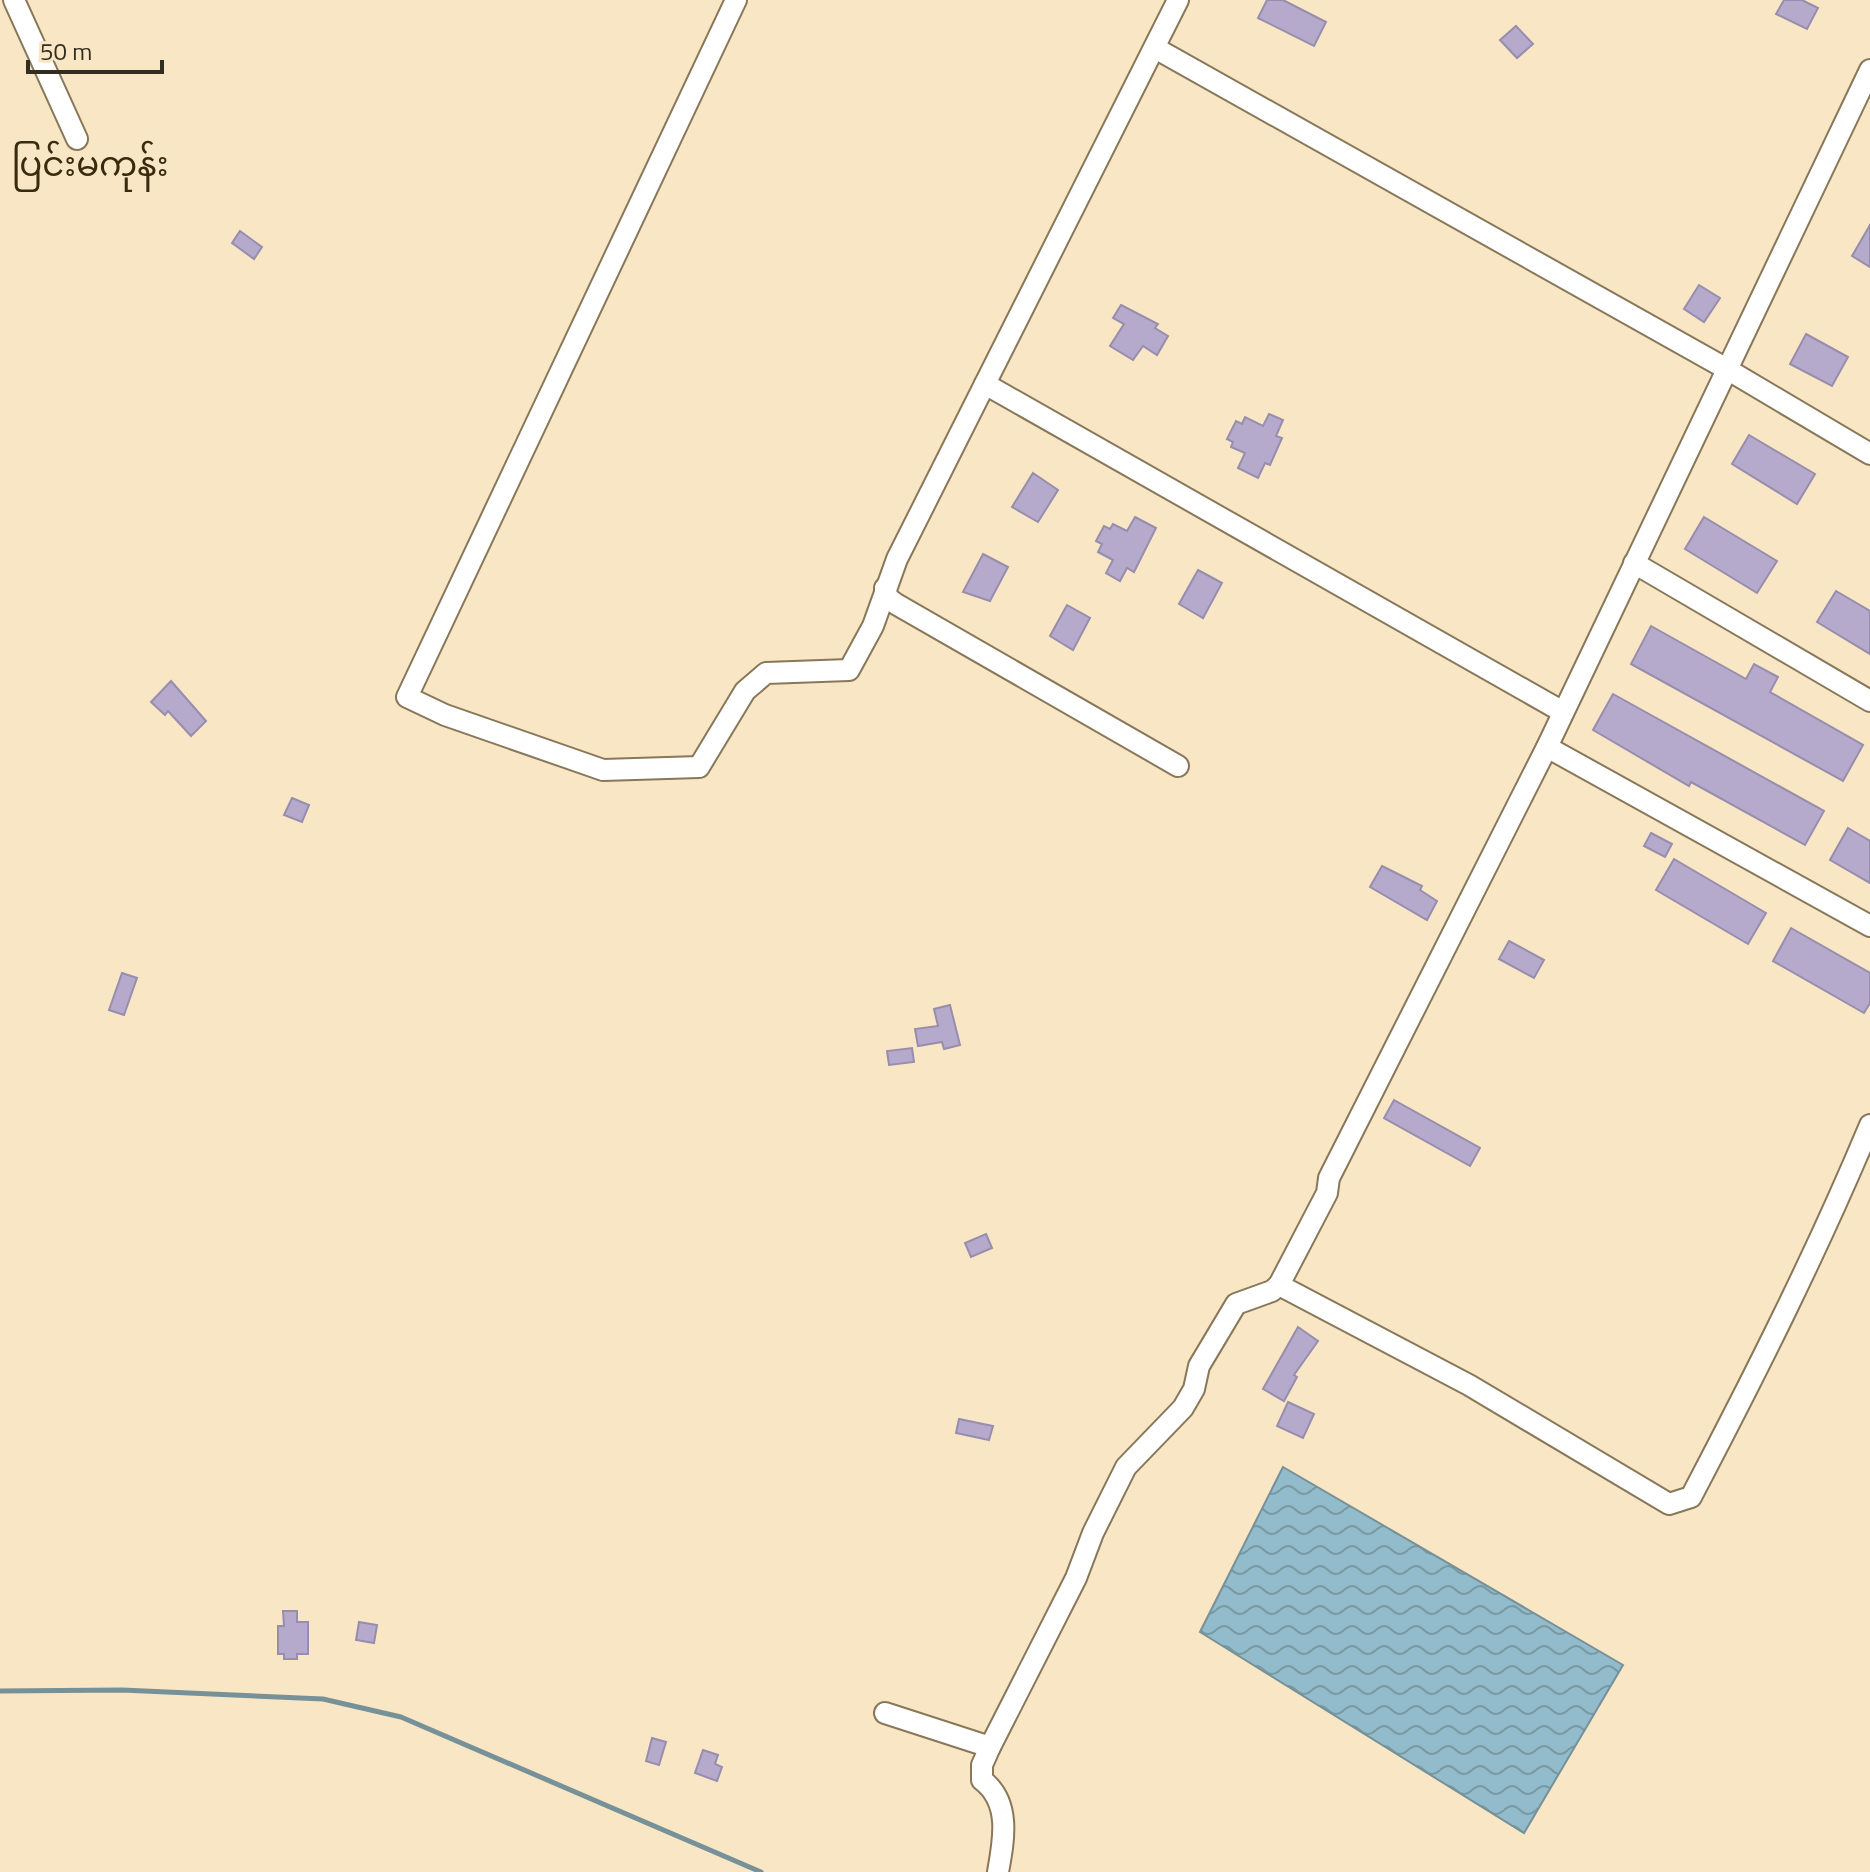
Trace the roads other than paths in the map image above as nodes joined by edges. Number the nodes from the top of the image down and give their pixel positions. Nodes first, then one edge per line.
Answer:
1 (14, 0) edge
2 (736, 0) edge
3 (1178, 0) edge
4 (1155, 48) junction
5 (1870, 70) edge
6 (77, 139) dead end
7 (1725, 368) junction
8 (985, 384) junction
9 (1870, 454) edge
10 (1634, 563) junction
11 (885, 588) junction
12 (1870, 701) edge
13 (1563, 712) junction
14 (1547, 747) junction
15 (1178, 766) dead end
16 (1870, 926) edge
17 (1870, 1125) edge
18 (1279, 1285) junction
19 (892, 1716) dead end
20 (990, 1747) junction
21 (998, 1872) edge

1 - 6 street
2 - 11 street
3 - 4 street
4 - 7 street
4 - 8 street
5 - 7 street
7 - 9 street
7 - 10 street
8 - 11 street
8 - 13 street
10 - 12 street
10 - 13 street
11 - 15 street
13 - 14 street
14 - 16 street
14 - 18 street
17 - 18 street
18 - 20 street
19 - 20 street
20 - 21 street

